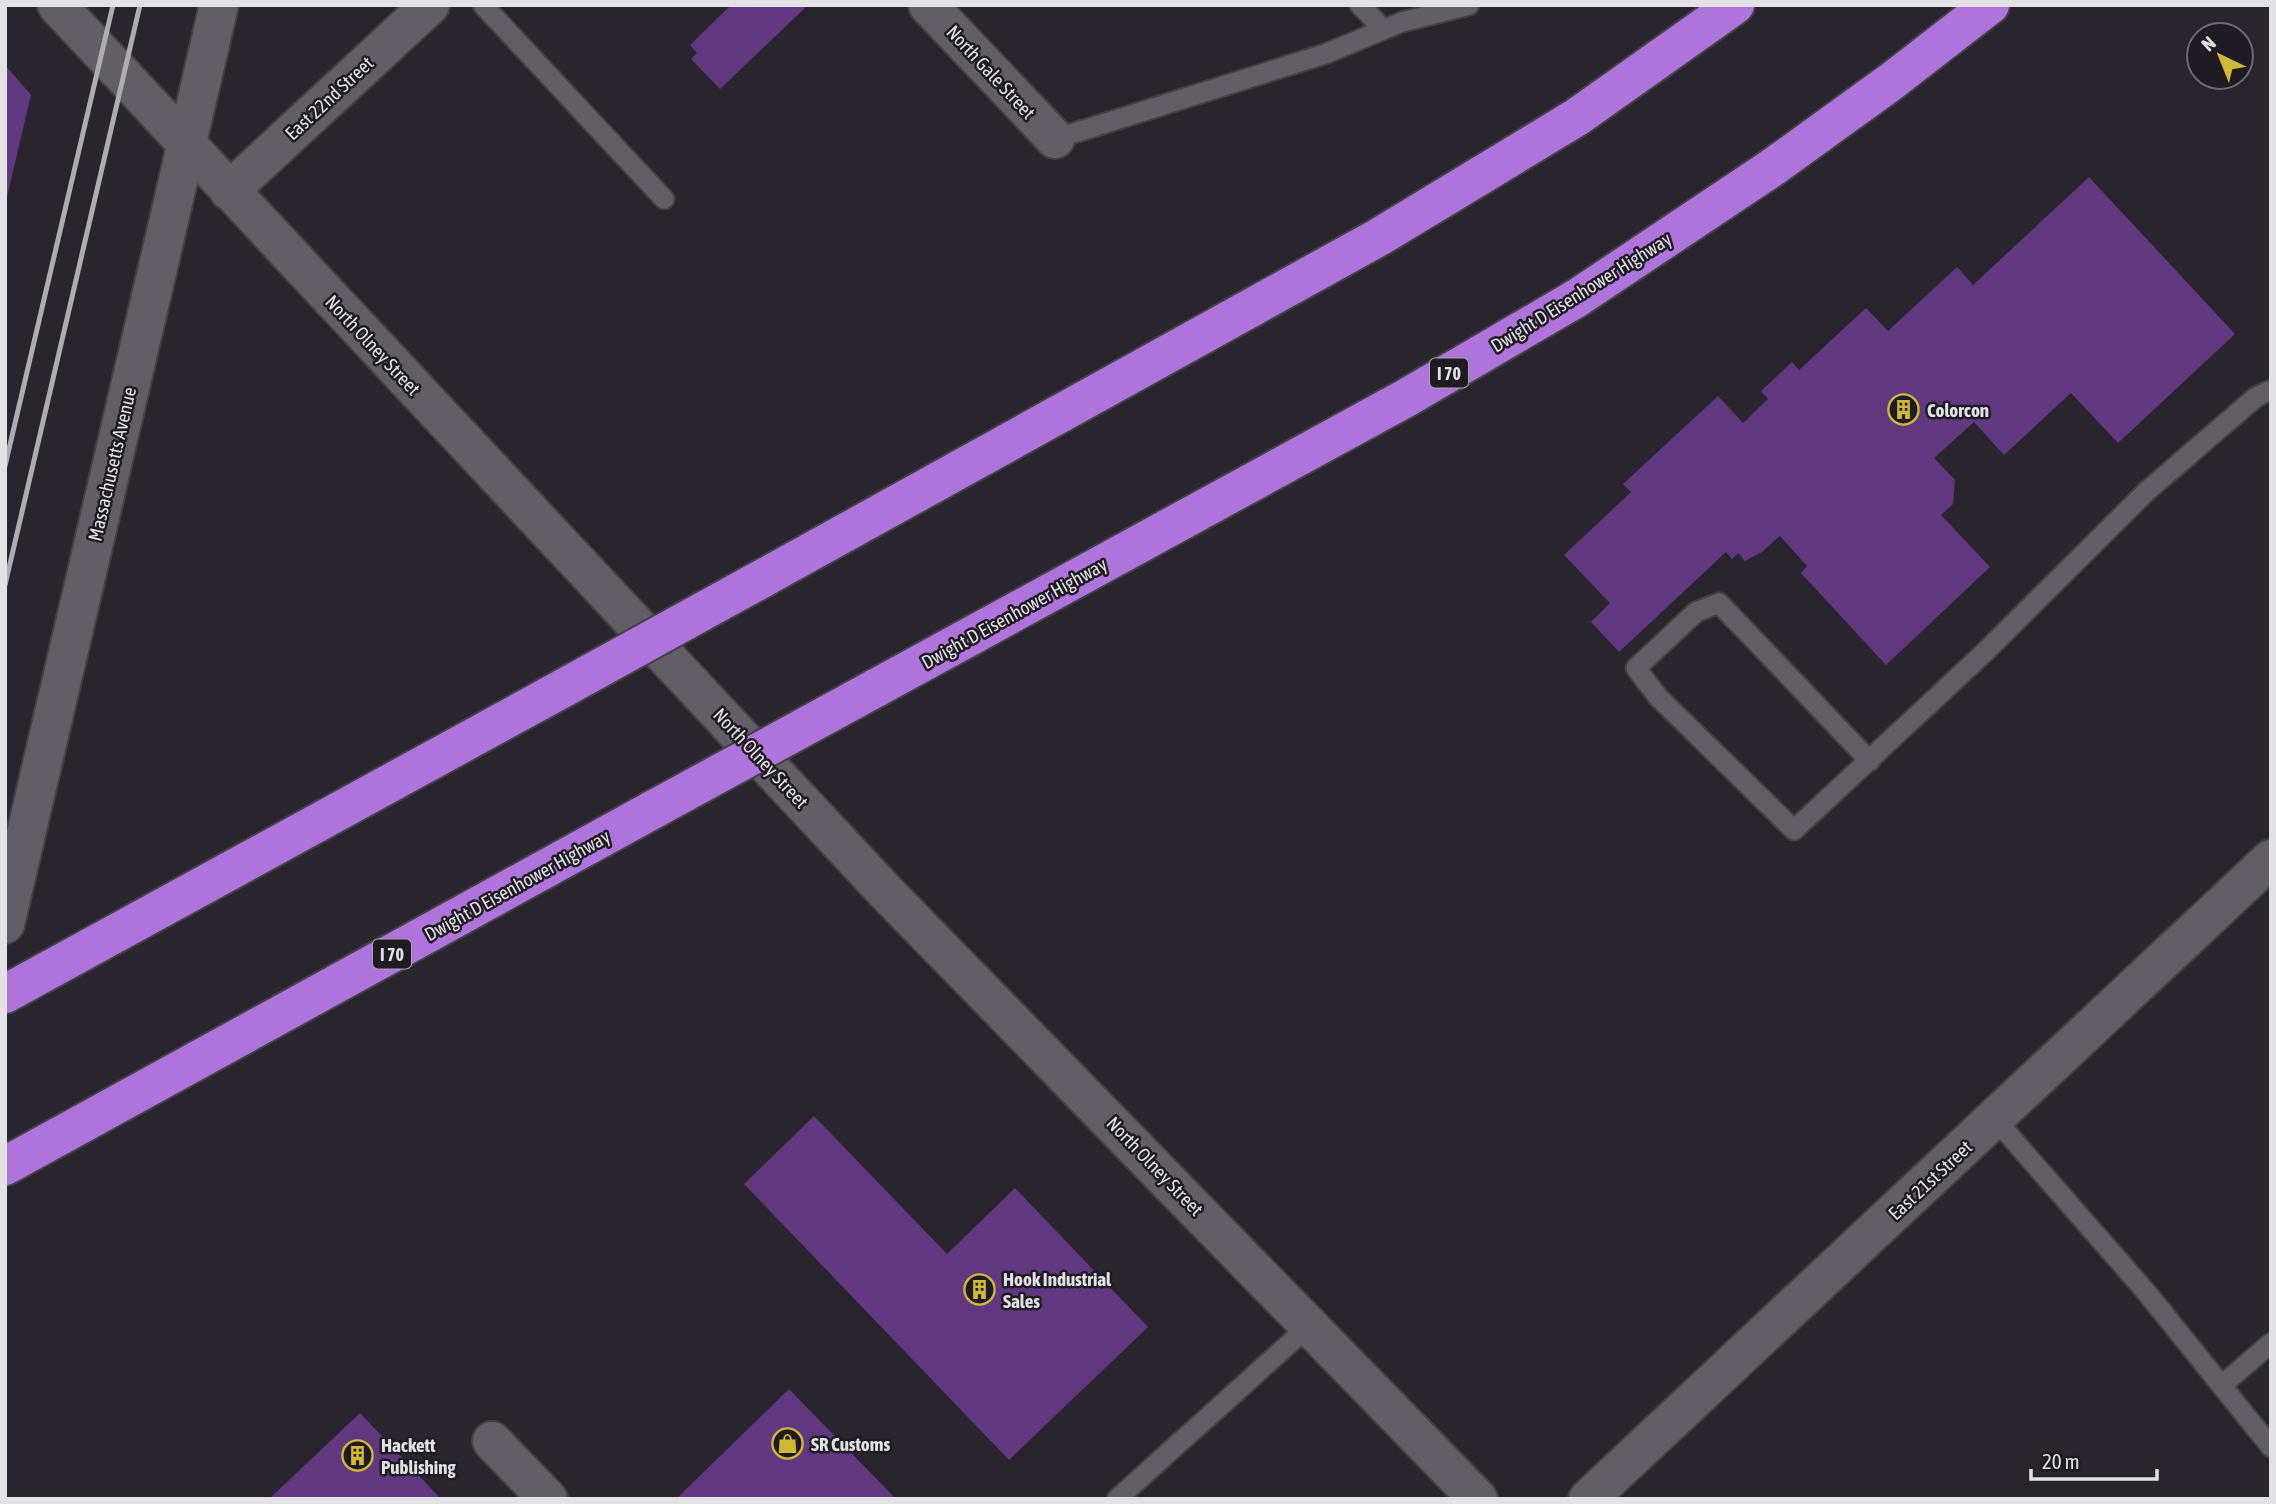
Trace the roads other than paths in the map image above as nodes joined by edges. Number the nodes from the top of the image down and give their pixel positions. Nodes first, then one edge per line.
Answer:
1 (57, 5) edge
2 (219, 5) edge
3 (430, 5) edge
4 (483, 5) edge
5 (928, 5) edge
6 (1360, 5) edge
7 (1469, 5) edge
8 (1735, 5) edge
9 (1990, 5) edge
10 (1383, 29) junction
11 (1055, 139) joint
12 (186, 145) junction
13 (229, 191) junction
14 (664, 199) dead end
15 (2271, 390) edge
16 (1870, 761) junction
17 (2271, 859) edge
18 (5, 924) edge
19 (5, 994) edge
20 (1995, 1119) junction
21 (5, 1167) edge
22 (1310, 1325) junction
23 (2271, 1343) edge
24 (2222, 1385) junction
25 (492, 1441) dead end
26 (2271, 1447) edge
27 (548, 1499) edge
28 (1117, 1499) edge
29 (1478, 1499) edge
30 (1588, 1499) edge

1 - 12 street, North Olney Street
2 - 12 street, Massachusetts Avenue
3 - 13 street, East 22nd Street
4 - 14 lane
5 - 11 street, North Gale Street
6 - 10 lane
7 - 10 lane
8 - 19 highway, bridge
9 - 21 highway, Dwight D Eisenhower Highway / I 70, bridge
10 - 11 lane
12 - 13 street, North Olney Street
12 - 18 street, Massachusetts Avenue
13 - 22 street, North Olney Street
15 - 16 lane
16 - 16 lane
17 - 20 street, East 21st Street
20 - 24 lane
20 - 30 street, East 21st Street
22 - 28 lane
22 - 29 street, North Olney Street
23 - 24 lane
24 - 26 lane
25 - 27 street

